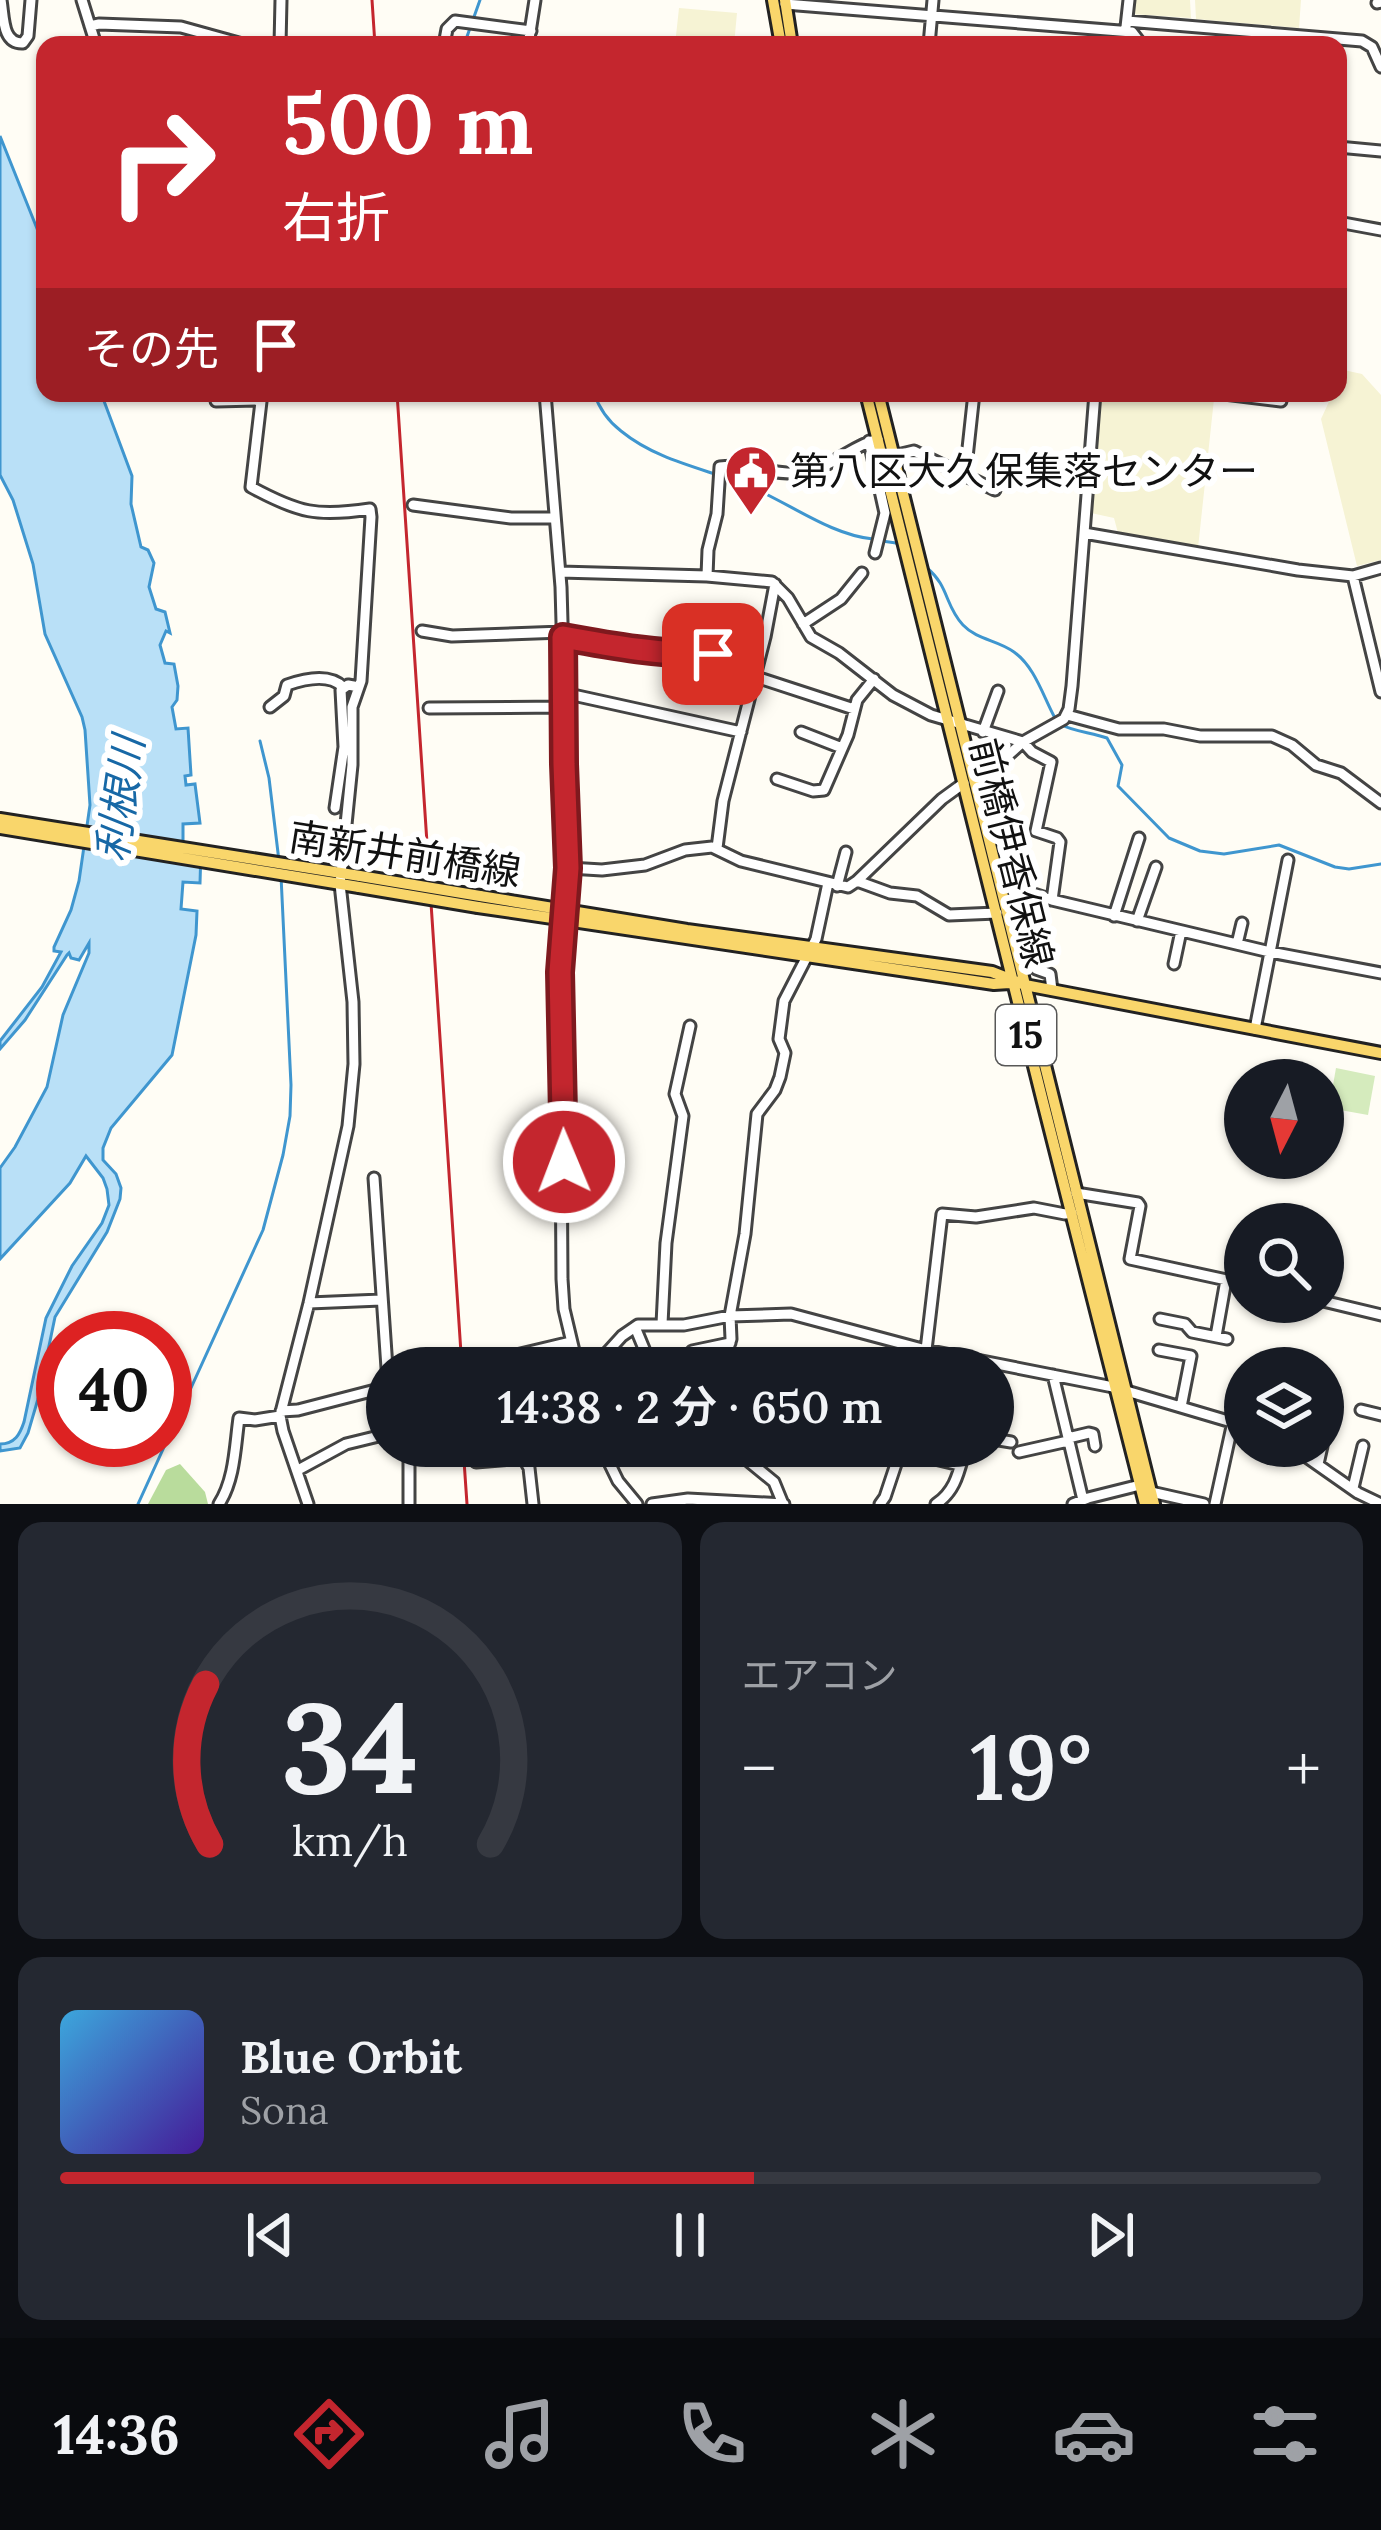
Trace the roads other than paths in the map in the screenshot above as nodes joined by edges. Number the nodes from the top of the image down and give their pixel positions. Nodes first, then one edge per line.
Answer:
1 (1, 0) edge
2 (32, 0) edge
3 (82, 0) edge
4 (281, 0) edge
5 (536, 0) edge
6 (933, 0) edge
7 (1129, 0) edge
8 (781, 1) edge
9 (932, 16) junction
10 (90, 26) junction
11 (1126, 26) junction
12 (187, 28) junction
13 (531, 32) junction
14 (93, 36) edge
15 (186, 36) edge
16 (215, 36) edge
17 (280, 36) edge
18 (445, 36) edge
19 (530, 36) edge
20 (781, 36) edge
21 (790, 36) edge
22 (930, 36) edge
23 (1125, 36) edge
24 (1136, 36) edge
25 (1283, 36) edge
26 (1347, 40) edge
27 (1381, 67) edge
28 (1347, 148) edge
29 (1381, 151) edge
30 (1347, 224) edge
31 (1381, 230) edge
32 (261, 402) edge
33 (546, 402) edge
34 (867, 402) edge
35 (880, 402) edge
36 (973, 402) edge
37 (1094, 402) edge
38 (873, 440) junction
39 (893, 456) junction
40 (965, 476) junction
41 (995, 490) dead end
42 (413, 506) dead end
43 (554, 518) junction
44 (1084, 533) junction
45 (909, 541) junction
46 (876, 548) dead end
47 (1381, 568) edge
48 (560, 572) junction
49 (862, 573) dead end
50 (707, 576) junction
51 (1353, 576) junction
52 (776, 584) junction
53 (803, 624) junction
54 (422, 631) dead end
55 (563, 634) junction
56 (758, 659) junction
57 (753, 676) junction
58 (874, 679) junction
59 (359, 686) junction
60 (343, 687) junction
61 (998, 691) dead end
62 (1381, 692) edge
63 (564, 693) junction
64 (270, 706) dead end
65 (564, 707) junction
66 (429, 708) dead end
67 (854, 710) junction
68 (1062, 720) junction
69 (955, 723) junction
70 (741, 732) junction
71 (801, 732) dead end
72 (983, 732) junction
73 (1023, 742) junction
74 (842, 748) junction
75 (988, 773) junction
76 (777, 779) dead end
77 (969, 781) junction
78 (1381, 803) edge
79 (335, 808) dead end
80 (0, 823) edge
81 (1139, 838) dead end
82 (717, 848) junction
83 (846, 852) dead end
84 (1288, 860) dead end
85 (1156, 867) dead end
86 (568, 868) junction
87 (340, 879) junction
88 (857, 881) junction
89 (832, 885) junction
90 (1013, 892) junction
91 (1052, 900) junction
92 (997, 914) junction
93 (564, 915) junction
94 (1114, 916) junction
95 (1137, 922) junction
96 (1242, 923) dead end
97 (1181, 932) junction
98 (1237, 944) junction
99 (809, 951) junction
100 (1270, 952) junction
101 (1174, 964) dead end
102 (1381, 973) edge
103 (1019, 984) junction
104 (1052, 990) junction
105 (690, 1026) dead end
106 (1255, 1029) junction
107 (1381, 1053) edge
108 (374, 1178) dead end
109 (1076, 1192) junction
110 (1072, 1213) junction
111 (1224, 1280) edge
112 (382, 1300) junction
113 (309, 1303) junction
114 (1224, 1303) edge
115 (1344, 1306) edge
116 (1381, 1315) edge
117 (730, 1316) junction
118 (1160, 1319) dead end
119 (662, 1324) junction
120 (635, 1328) junction
121 (571, 1342) junction
122 (730, 1343) junction
123 (385, 1347) edge
124 (550, 1347) edge
125 (572, 1347) edge
126 (612, 1347) edge
127 (643, 1347) edge
128 (711, 1347) edge
129 (729, 1347) edge
130 (914, 1347) edge
131 (926, 1347) edge
132 (1159, 1349) dead end
133 (1014, 1367) edge
134 (1053, 1375) junction
135 (1119, 1389) junction
136 (366, 1392) edge
137 (1180, 1407) junction
138 (1361, 1411) dead end
139 (281, 1413) junction
140 (1381, 1415) edge
141 (1224, 1419) edge
142 (366, 1439) edge
143 (1068, 1439) junction
144 (1095, 1446) dead end
145 (1363, 1446) dead end
146 (1019, 1452) dead end
147 (1224, 1463) edge
148 (409, 1467) edge
149 (528, 1467) edge
150 (611, 1467) edge
151 (756, 1467) edge
152 (895, 1467) edge
153 (959, 1467) edge
154 (1322, 1467) edge
155 (298, 1470) junction
156 (1353, 1488) junction
157 (1147, 1496) edge
158 (1078, 1502) edge
159 (220, 1504) edge
160 (308, 1504) edge
161 (409, 1504) edge
162 (533, 1504) edge
163 (638, 1504) edge
164 (652, 1504) edge
165 (784, 1504) edge
166 (880, 1504) edge
167 (936, 1504) edge
168 (1204, 1504) edge
169 (1215, 1504) edge
170 (1381, 1504) edge

1 - 2 street
3 - 10 street
4 - 17 street
5 - 13 street
6 - 9 street
7 - 11 street
8 - 9 street
8 - 20 main road
8 - 21 main road
9 - 11 street
9 - 22 street
10 - 12 street
10 - 14 street
11 - 23 street
11 - 24 street
11 - 25 street
12 - 15 street
12 - 16 street
13 - 18 street
13 - 19 street
26 - 27 street
28 - 29 street
30 - 31 street
32 - 59 street
33 - 43 street
34 - 38 main road, 15
35 - 39 main road, 15
36 - 40 street
37 - 44 street
38 - 45 main road, 15
38 - 46 street
38 - 50 street
39 - 40 street
39 - 45 main road, 15
40 - 41 street
42 - 43 street
43 - 48 street
44 - 51 street
44 - 68 street
45 - 69 main road, 前橋伊香保線 / 15
45 - 69 main road, 前橋伊香保線 / 15
47 - 51 street
48 - 50 street
48 - 55 street
49 - 53 street
50 - 52 street
51 - 62 street
52 - 53 street
52 - 56 street
53 - 58 street
54 - 55 street
55 - 56 street
55 - 63 street
56 - 57 street
57 - 67 street
57 - 70 street
58 - 67 street
58 - 69 street
59 - 60 street
59 - 87 street
60 - 64 street
60 - 79 street
61 - 72 street
63 - 65 street
63 - 70 street
65 - 66 street
65 - 86 street
67 - 74 street
68 - 73 street
68 - 78 street
69 - 72 street
69 - 77 main road, 前橋伊香保線 / 15
70 - 82 street
71 - 74 street
72 - 73 street
73 - 75 street
73 - 91 street
74 - 76 street
75 - 77 street
75 - 90 street
77 - 88 street
77 - 92 main road, 前橋伊香保線 / 15
77 - 103 main road, 前橋伊香保線 / 15
80 - 87 main road, 南新井前橋線
81 - 94 street
82 - 86 street
82 - 89 street
83 - 89 street
84 - 100 street
85 - 95 street
86 - 93 street
87 - 93 main road, 南新井前橋線, bridge
87 - 113 street
88 - 89 street
88 - 92 street
89 - 99 street
90 - 91 street
90 - 104 street
91 - 94 street
92 - 103 main road, 前橋伊香保線 / 15
93 - 99 main road, 南新井前橋線
93 - 121 street
94 - 95 street
95 - 97 street
96 - 98 street
97 - 98 street
97 - 101 street
98 - 100 street
99 - 103 main road, 南新井前橋線
99 - 117 street
100 - 102 street
100 - 106 street
103 - 104 main road, 南新井前橋線
103 - 109 main road, 前橋伊香保線 / 15
103 - 110 main road, 前橋伊香保線 / 15
104 - 106 main road, 南新井前橋線
105 - 119 street
106 - 107 main road, 南新井前橋線
108 - 112 street
109 - 111 street
109 - 135 main road, 前橋伊香保線 / 15
110 - 131 street
110 - 135 main road, 前橋伊香保線 / 15
112 - 113 street
112 - 123 street
113 - 139 street
114 - 118 street
115 - 116 street
117 - 119 street
117 - 122 street
117 - 130 street
119 - 120 street
120 - 126 street
120 - 127 street
121 - 124 street
121 - 125 street
122 - 128 street
122 - 129 street
132 - 137 street
133 - 134 street
134 - 135 street
134 - 143 street
135 - 137 street
135 - 157 main road, 前橋伊香保線 / 15
136 - 139 street
137 - 141 street
138 - 140 street
139 - 155 street
139 - 159 street
142 - 155 street
143 - 144 street
143 - 146 street
143 - 158 street
145 - 156 street
147 - 169 street
148 - 161 street
149 - 162 street
150 - 163 street
151 - 165 street
152 - 166 street
153 - 167 street
154 - 156 street
155 - 160 street
156 - 170 street
157 - 158 street
157 - 168 street
164 - 165 street

